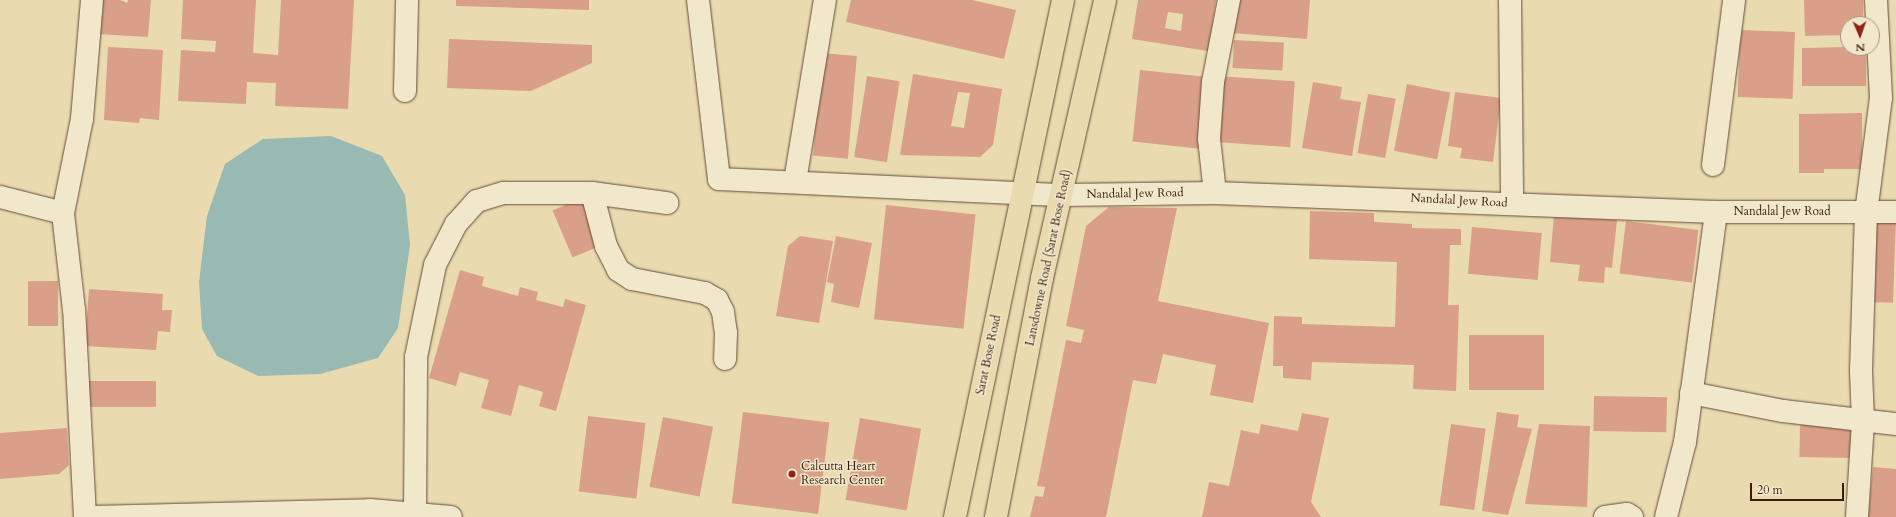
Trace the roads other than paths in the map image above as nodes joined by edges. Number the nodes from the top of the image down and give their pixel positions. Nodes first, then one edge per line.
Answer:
1 (92, 0) edge
2 (407, 0) edge
3 (698, 0) edge
4 (825, 0) edge
5 (1063, 0) edge
6 (1105, 0) edge
7 (1229, 0) edge
8 (1510, 0) edge
9 (1734, 0) edge
10 (1876, 0) edge
11 (405, 91) dead end
12 (1713, 165) dead end
13 (795, 181) junction
14 (592, 193) junction
15 (1021, 193) junction
16 (1215, 193) junction
17 (1063, 195) junction
18 (0, 197) edge
19 (667, 203) dead end
20 (1512, 204) junction
21 (1716, 212) junction
22 (1896, 212) edge
23 (64, 213) junction
24 (1866, 213) junction
25 (725, 359) dead end
26 (1692, 393) junction
27 (1862, 421) junction
28 (1896, 424) edge
29 (370, 514) edge
30 (415, 514) junction
31 (85, 517) edge
32 (93, 517) edge
33 (451, 517) edge
34 (955, 517) edge
35 (996, 517) edge
36 (1605, 517) edge
37 (1632, 517) edge
38 (1666, 517) edge
39 (1857, 517) edge

1 - 23 street
2 - 11 street
3 - 13 street, Nandalal Jew Road
4 - 13 street
5 - 15 main road
6 - 17 main road, Lansdowne Road (Sarat Bose Road)
7 - 16 street
8 - 20 street
9 - 12 street
10 - 24 street
13 - 15 street, Nandalal Jew Road
14 - 19 street
14 - 25 street
14 - 30 street
15 - 17 street, Nandalal Jew Road
15 - 34 main road, Sarat Bose Road
16 - 17 street, Nandalal Jew Road
16 - 20 street, Nandalal Jew Road
17 - 35 main road, Lansdowne Road (Sarat Bose Road)
18 - 23 street
20 - 21 street, Nandalal Jew Road
21 - 24 street, Nandalal Jew Road
21 - 26 street
22 - 24 street, Nandalal Jew Road
23 - 31 street
24 - 27 street
26 - 27 street
26 - 38 street
27 - 28 street
27 - 39 street
29 - 30 street
29 - 32 street
30 - 33 street
36 - 37 street

